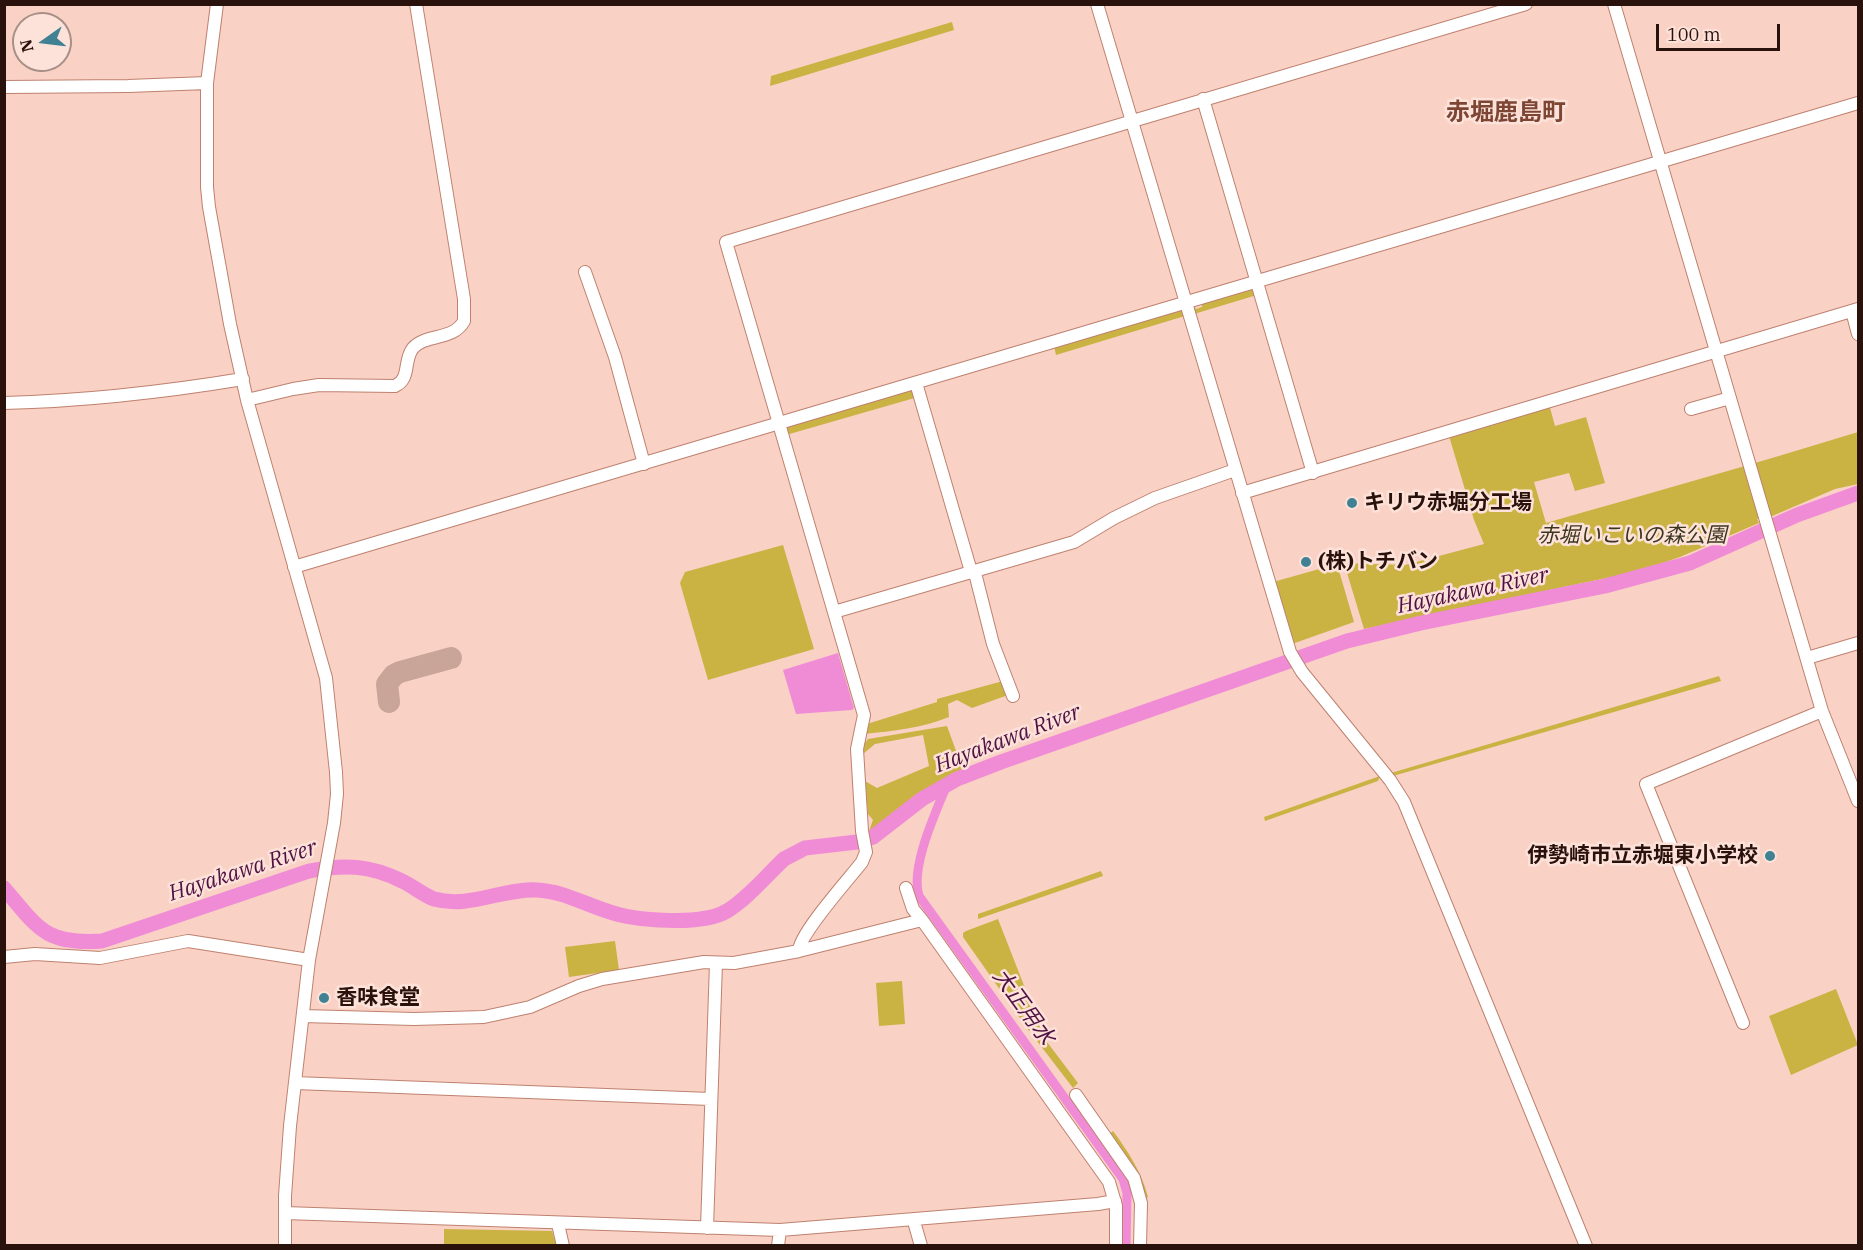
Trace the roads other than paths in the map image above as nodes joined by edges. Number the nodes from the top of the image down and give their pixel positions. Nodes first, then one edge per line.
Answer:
1 (217, 4) edge
2 (416, 4) edge
3 (1097, 4) edge
4 (1526, 4) edge
5 (1614, 4) edge
6 (207, 83) junction
7 (4, 87) edge
8 (1203, 99) junction
9 (1858, 103) edge
10 (1132, 121) junction
11 (1660, 161) junction
12 (585, 272) dead end
13 (1256, 282) junction
14 (1186, 302) junction
15 (1855, 310) edge
16 (1858, 334) edge
17 (1716, 351) junction
18 (243, 379) junction
19 (916, 382) junction
20 (1730, 398) junction
21 (247, 400) junction
22 (4, 403) edge
23 (1691, 409) dead end
24 (779, 423) junction
25 (644, 464) junction
26 (1235, 470) junction
27 (1313, 473) junction
28 (1242, 493) junction
29 (294, 567) junction
30 (972, 570) junction
31 (834, 612) junction
32 (1858, 643) edge
33 (1807, 658) junction
34 (1013, 696) dead end
35 (1822, 711) junction
36 (1858, 801) edge
37 (906, 888) dead end
38 (922, 920) junction
39 (799, 951) junction
40 (4, 957) edge
41 (309, 960) junction
42 (716, 963) junction
43 (303, 1016) junction
44 (1743, 1023) dead end
45 (295, 1083) junction
46 (1076, 1095) dead end
47 (710, 1099) junction
48 (1115, 1201) junction
49 (285, 1214) junction
50 (914, 1219) junction
51 (558, 1224) junction
52 (707, 1228) junction
53 (780, 1230) junction
54 (285, 1245) edge
55 (563, 1245) edge
56 (778, 1245) edge
57 (921, 1245) edge
58 (1116, 1245) edge
59 (1140, 1245) edge
60 (1586, 1245) edge

1 - 6 street
2 - 21 street
3 - 10 street
4 - 8 street
5 - 11 street
6 - 7 street
6 - 18 street
8 - 10 street
8 - 13 street
9 - 11 street
10 - 14 street
10 - 24 street
11 - 13 street
11 - 17 street
12 - 25 street
13 - 14 street
13 - 27 street
14 - 19 street
14 - 26 street
15 - 16 street
15 - 17 street
17 - 20 street
17 - 27 street
18 - 21 street
18 - 22 street
19 - 24 street
19 - 30 street
20 - 23 street
20 - 33 street
21 - 29 street
24 - 25 street
24 - 31 street
25 - 29 street
26 - 28 street
26 - 30 street
27 - 28 street
28 - 60 street
29 - 41 street
30 - 31 street
30 - 34 street
31 - 39 street
32 - 33 street
33 - 35 street
35 - 36 street
35 - 44 street
37 - 38 street
38 - 39 street
38 - 48 street
39 - 42 street
40 - 41 street
41 - 43 street
42 - 43 street
42 - 47 street
43 - 45 street
45 - 47 street
45 - 49 street
46 - 59 street
47 - 52 street
48 - 50 street
48 - 58 street
49 - 51 street
49 - 54 street
50 - 53 street
50 - 57 street
51 - 52 street
51 - 55 street
52 - 53 street
53 - 56 street

